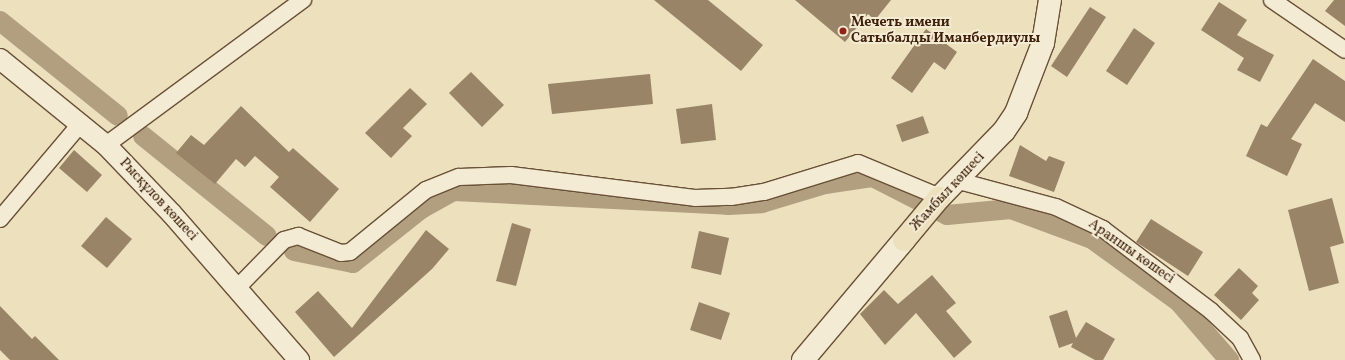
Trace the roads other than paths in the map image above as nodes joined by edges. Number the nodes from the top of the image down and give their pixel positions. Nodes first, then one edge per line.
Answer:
1 (302, 0) edge
2 (1050, 0) edge
3 (1272, 0) edge
4 (1345, 50) edge
5 (0, 59) edge
6 (81, 123) junction
7 (106, 145) junction
8 (959, 181) junction
9 (939, 198) junction
10 (0, 219) edge
11 (237, 288) junction
12 (299, 360) edge
13 (803, 360) edge
14 (1252, 360) edge

1 - 7 street
2 - 8 main road, Жамбыл көшесі
3 - 4 street
5 - 6 street, Рысқұлов көшесі
6 - 7 street, Рысқұлов көшесі
6 - 10 street
7 - 11 street, Рысқұлов көшесі
8 - 9 main road, Жамбыл көшесі
8 - 14 street, Араншы көшесі
9 - 11 street
9 - 13 main road, Жамбыл көшесі
11 - 12 street, Рысқұлов көшесі

